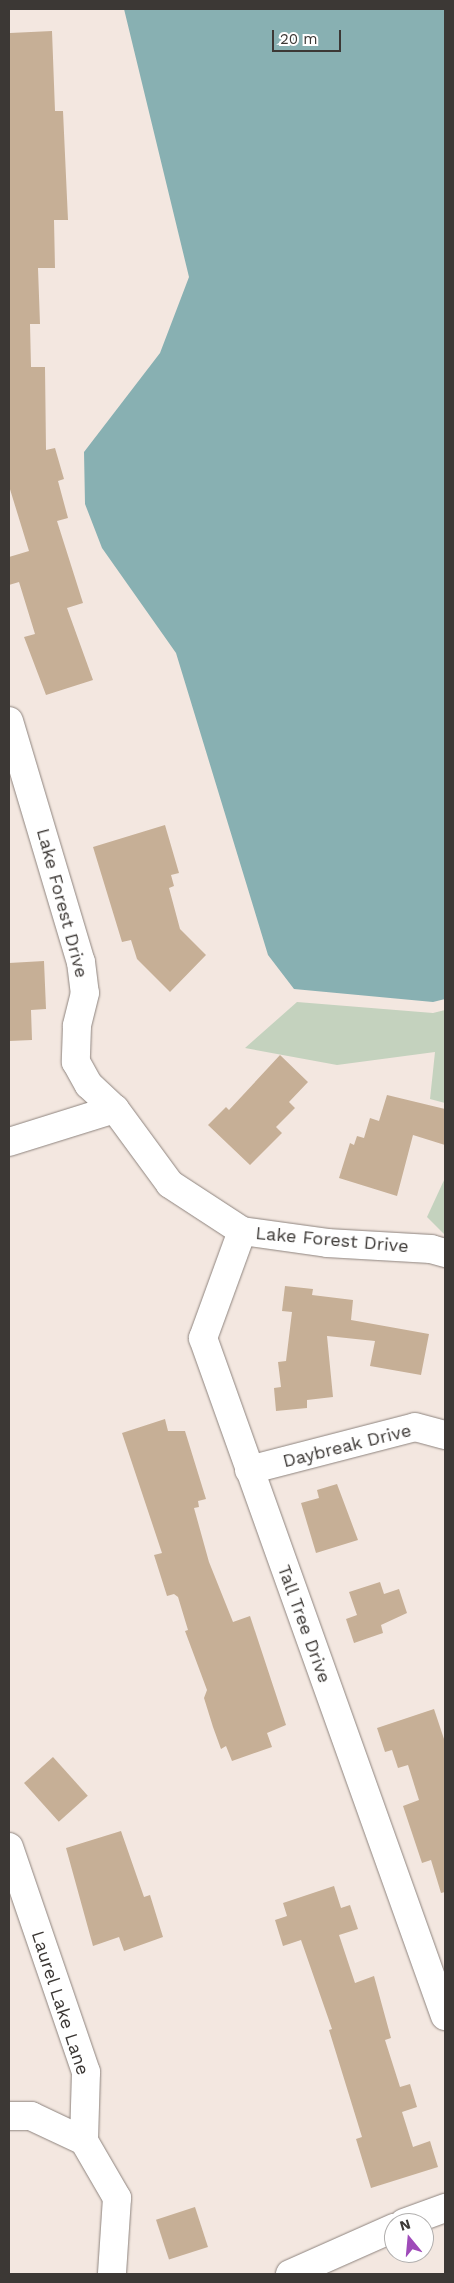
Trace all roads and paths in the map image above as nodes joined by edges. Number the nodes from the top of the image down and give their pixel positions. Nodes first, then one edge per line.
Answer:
1 (9, 721) edge
2 (115, 1109) junction
3 (9, 1142) edge
4 (242, 1231) junction
5 (445, 1253) edge
6 (445, 1434) edge
7 (249, 1470) junction
8 (9, 1847) edge
9 (445, 2016) edge
10 (9, 2116) edge
11 (84, 2141) junction
12 (445, 2208) edge
13 (431, 2213) edge
14 (384, 2232) edge
15 (112, 2274) edge
16 (290, 2274) edge

1 - 2 street, Lake Forest Drive
2 - 3 street
2 - 4 street, Lake Forest Drive
4 - 5 street, Lake Forest Drive
4 - 7 street, Tall Tree Drive
6 - 7 street, Daybreak Drive
7 - 9 street, Tall Tree Drive
8 - 11 street, Laurel Lake Lane
10 - 11 street
11 - 15 street
12 - 13 street
14 - 16 street

